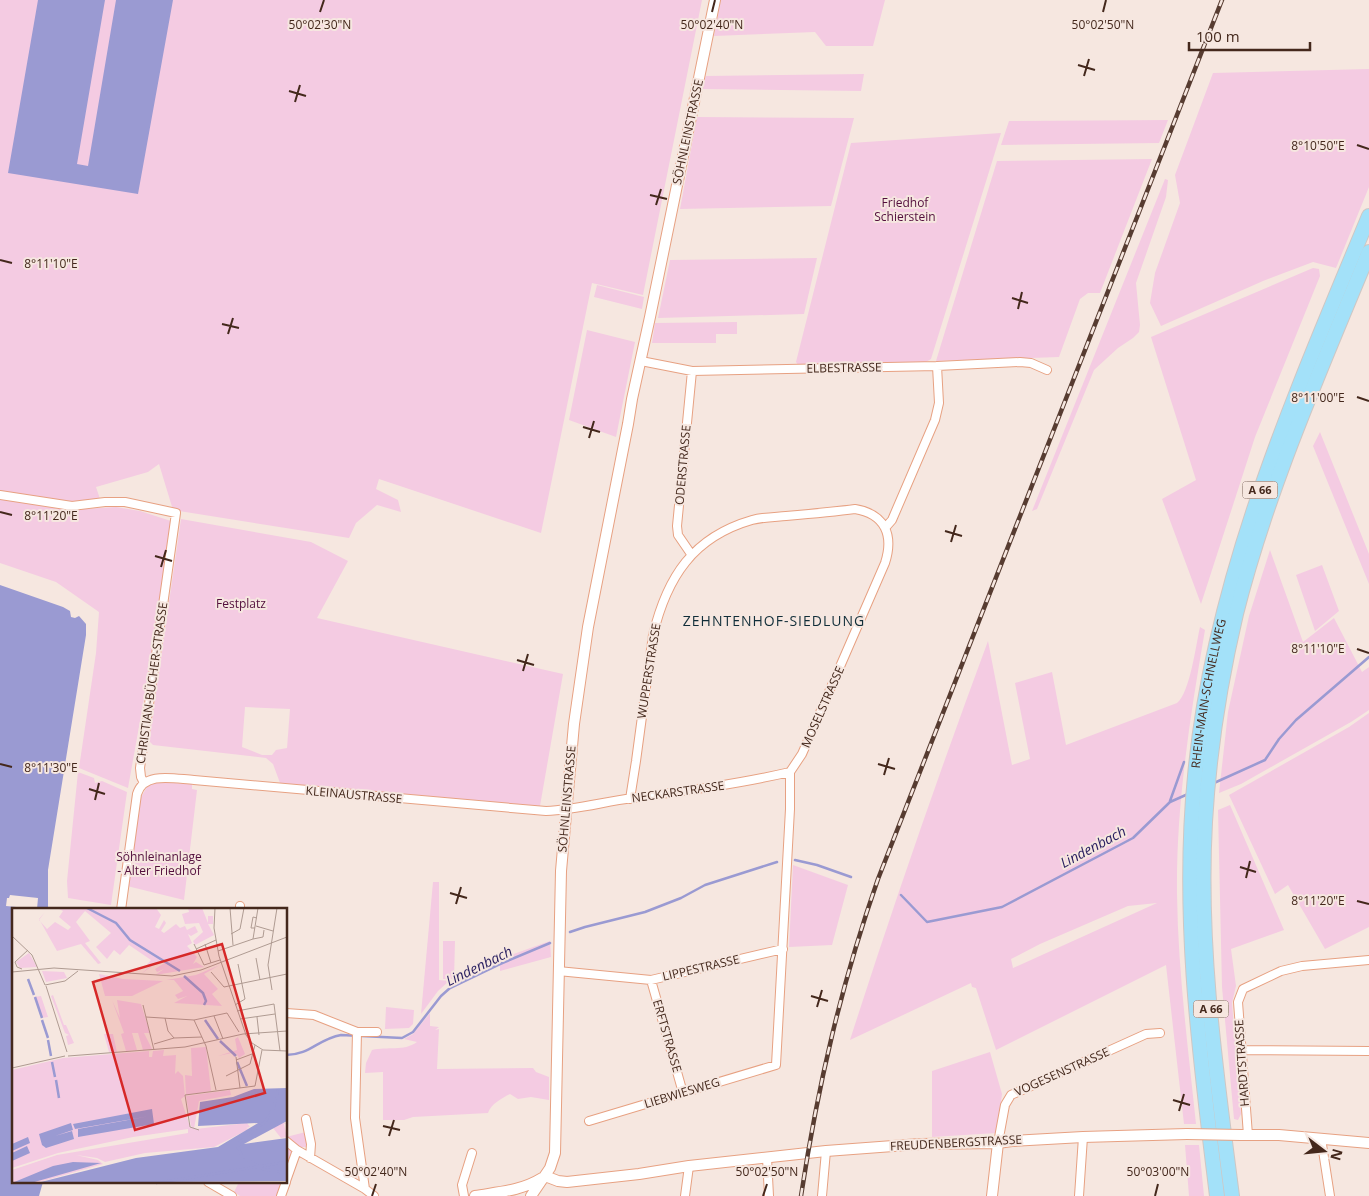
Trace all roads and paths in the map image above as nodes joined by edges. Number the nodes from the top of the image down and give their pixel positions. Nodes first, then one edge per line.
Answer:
1 (715, 0) edge
2 (1369, 216) edge
3 (1369, 252) edge
4 (641, 360) junction
5 (938, 366) junction
6 (1047, 370) dead end
7 (692, 371) junction
8 (0, 495) edge
9 (885, 528) junction
10 (691, 554) junction
11 (790, 772) junction
12 (1202, 777) junction
13 (144, 783) junction
14 (630, 799) junction
15 (566, 810) junction
16 (1198, 821) junction
17 (121, 908) edge
18 (782, 949) junction
19 (1369, 960) edge
20 (558, 971) junction
21 (651, 980) junction
22 (288, 1013) edge
23 (378, 1032) dead end
24 (1160, 1033) dead end
25 (356, 1036) junction
26 (1241, 1050) junction
27 (1369, 1051) edge
28 (682, 1093) junction
29 (306, 1119) dead end
30 (589, 1121) dead end
31 (1244, 1134) junction
32 (1083, 1137) junction
33 (1321, 1138) junction
34 (288, 1143) edge
35 (1369, 1143) edge
36 (998, 1144) junction
37 (297, 1150) junction
38 (826, 1151) junction
39 (472, 1153) dead end
40 (310, 1158) junction
41 (767, 1158) junction
42 (689, 1166) junction
43 (288, 1176) edge
44 (545, 1176) junction
45 (211, 1184) edge
46 (285, 1184) edge
47 (365, 1189) junction
48 (511, 1194) edge
49 (230, 1195) edge
50 (281, 1196) edge
51 (374, 1196) edge
52 (464, 1196) edge
53 (475, 1196) edge
54 (531, 1196) edge
55 (685, 1196) edge
56 (769, 1196) edge
57 (822, 1196) edge
58 (992, 1196) edge
59 (1078, 1196) edge
60 (1217, 1196) edge
61 (1232, 1196) edge
62 (1330, 1196) edge

1 - 4 street, SÖHNLEINSTRASSE
2 - 12 highway, RHEIN-MAIN-SCHNELLWEG / A 66
3 - 12 highway, RHEIN-MAIN-SCHNELLWEG / A 66
4 - 7 street, ELBESTRASSE
4 - 15 street, SÖHNLEINSTRASSE
5 - 6 street, ELBESTRASSE
5 - 7 street, ELBESTRASSE
5 - 9 street
7 - 10 street, ODERSTRASSE
8 - 13 street, CHRISTIAN-BÜCHER-STRASSE
9 - 10 street, WUPPERSTRASSE
9 - 11 street, MOSELSTRASSE
10 - 14 street, WUPPERSTRASSE
11 - 14 street, NECKARSTRASSE
11 - 18 street
12 - 16 highway, RHEIN-MAIN-SCHNELLWEG / A 66
13 - 15 street, KLEINAUSTRASSE
13 - 17 street, CHRISTIAN-BÜCHER-STRASSE
14 - 15 street, NECKARSTRASSE
15 - 20 street, SÖHNLEINSTRASSE
16 - 60 highway, RHEIN-MAIN-SCHNELLWEG / A 66
16 - 61 highway, RHEIN-MAIN-SCHNELLWEG / A 66
18 - 21 street, LIPPESTRASSE
18 - 28 street, LIEBWIESWEG
19 - 26 street, HARDTSTRASSE
20 - 21 street, LIPPESTRASSE
20 - 44 street, SÖHNLEINSTRASSE
21 - 28 street, ERFTSTRASSE
22 - 25 street
23 - 25 street
24 - 36 street, VOGESENSTRASSE
25 - 47 street
26 - 27 street
26 - 31 street, HARDTSTRASSE
28 - 30 street, LIEBWIESWEG
29 - 40 street
31 - 32 street, FREUDENBERGSTRASSE, bridge
31 - 33 street, FREUDENBERGSTRASSE
32 - 36 street, FREUDENBERGSTRASSE
32 - 59 street
33 - 35 street, FREUDENBERGSTRASSE
33 - 62 street
34 - 37 street
36 - 38 street, FREUDENBERGSTRASSE
36 - 58 street
37 - 40 street
37 - 43 street
38 - 41 street, FREUDENBERGSTRASSE
38 - 57 street
39 - 52 street
40 - 47 street
41 - 42 street, FREUDENBERGSTRASSE
41 - 56 street
42 - 44 street, FREUDENBERGSTRASSE
42 - 55 street
44 - 48 street
44 - 54 street, SÖHNLEINSTRASSE
45 - 49 street
46 - 50 street
47 - 51 street
48 - 53 street

